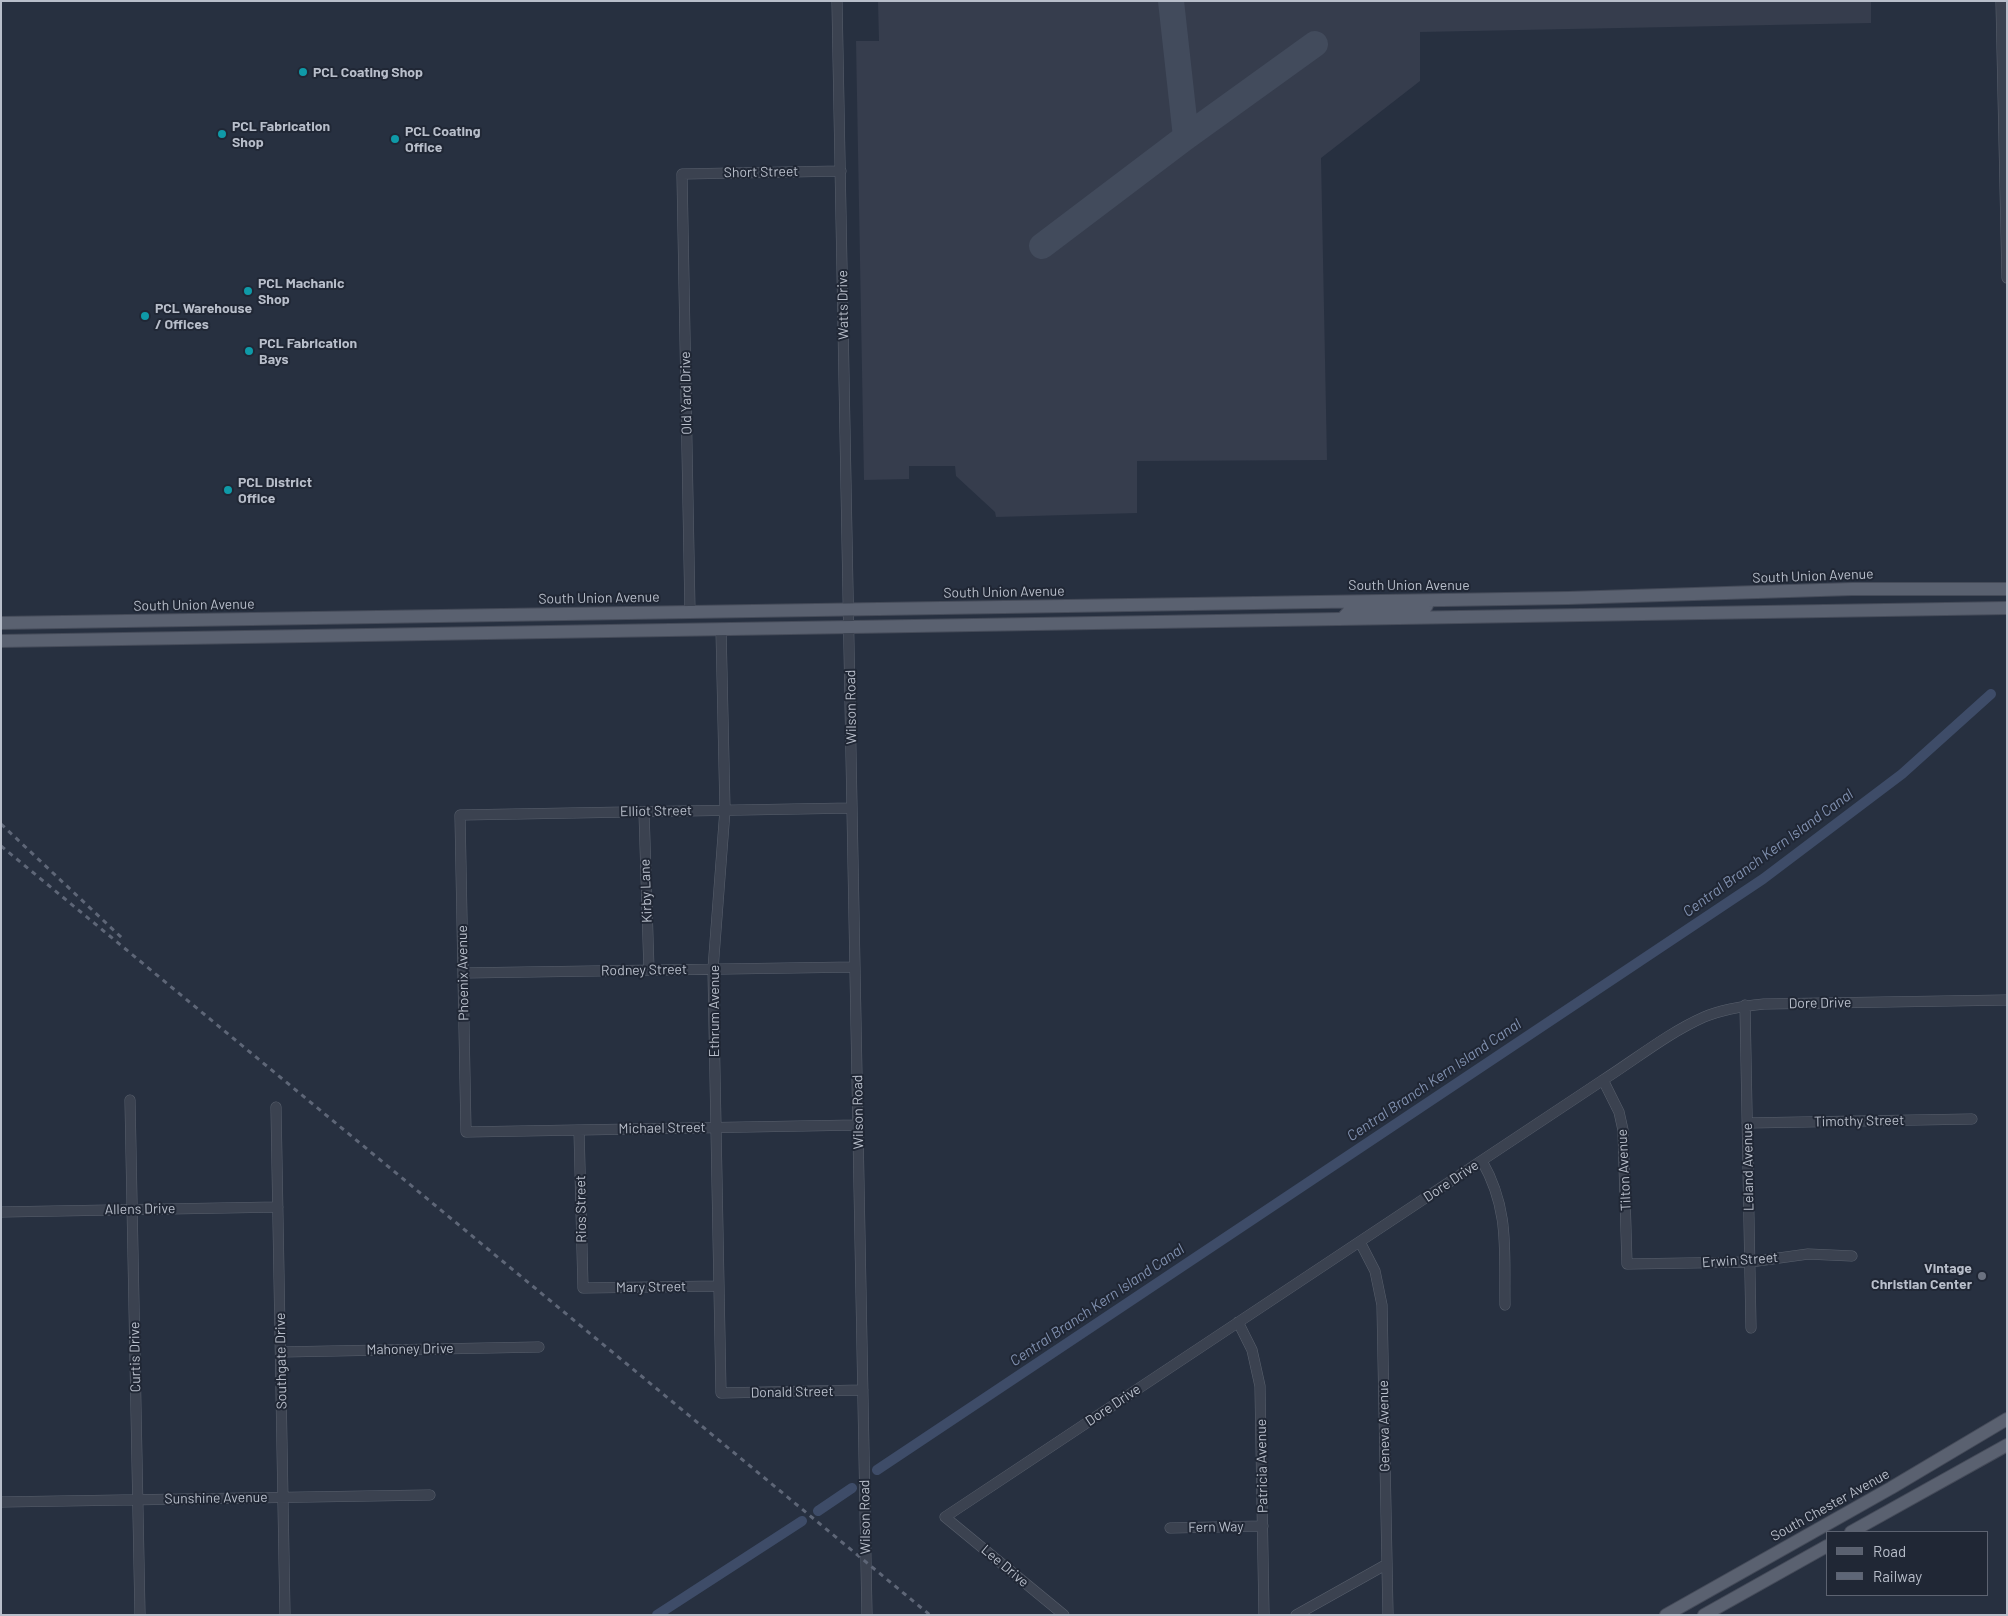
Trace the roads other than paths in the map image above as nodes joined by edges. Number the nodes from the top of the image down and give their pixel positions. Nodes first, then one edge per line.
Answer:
1 (837, 1) edge
2 (2001, 1) edge
3 (2006, 153) edge
4 (841, 171) junction
5 (682, 174) joint
6 (2007, 278) edge
7 (2007, 590) edge
8 (1714, 594) junction
9 (1568, 598) junction
10 (1430, 600) junction
11 (1147, 604) junction
12 (2007, 608) edge
13 (849, 610) junction
14 (690, 612) junction
15 (1714, 613) junction
16 (489, 615) junction
17 (384, 617) junction
18 (1468, 617) junction
19 (284, 618) junction
20 (1342, 619) junction
21 (190, 620) junction
22 (80, 622) junction
23 (1146, 622) junction
24 (1, 623) edge
25 (849, 627) junction
26 (721, 629) junction
27 (1, 632) edge
28 (305, 634) junction
29 (391, 634) junction
30 (216, 637) junction
31 (99, 639) junction
32 (1, 640) edge
33 (852, 808) junction
34 (725, 810) junction
35 (644, 812) junction
36 (460, 815) joint
37 (855, 967) junction
38 (713, 969) junction
39 (648, 970) junction
40 (463, 973) junction
41 (2007, 1000) edge
42 (1745, 1005) junction
43 (1603, 1080) junction
44 (130, 1100) dead end
45 (276, 1107) dead end
46 (1972, 1119) dead end
47 (1747, 1123) junction
48 (858, 1125) junction
49 (716, 1128) junction
50 (580, 1130) junction
51 (466, 1132) joint
52 (1482, 1161) junction
53 (278, 1207) junction
54 (132, 1209) junction
55 (1, 1212) edge
56 (1360, 1242) junction
57 (1852, 1256) dead end
58 (1750, 1262) junction
59 (1627, 1264) joint
60 (719, 1286) junction
61 (583, 1288) joint
62 (1505, 1306) dead end
63 (1238, 1322) junction
64 (1751, 1328) dead end
65 (539, 1347) dead end
66 (281, 1352) junction
67 (863, 1390) junction
68 (721, 1393) joint
69 (2007, 1419) edge
70 (2007, 1445) edge
71 (430, 1495) dead end
72 (283, 1497) junction
73 (138, 1499) junction
74 (1, 1502) edge
75 (945, 1517) joint
76 (1263, 1526) junction
77 (1170, 1528) dead end
78 (1853, 1531) edge
79 (1826, 1547) edge
80 (1387, 1564) junction
81 (140, 1615) edge
82 (286, 1615) edge
83 (867, 1615) edge
84 (1064, 1615) edge
85 (1264, 1615) edge
86 (1296, 1615) edge
87 (1388, 1615) edge
88 (1666, 1615) edge
89 (1704, 1615) edge

1 - 4 street, Watts Drive
2 - 3 street
3 - 6 street
4 - 5 street, Short Street
4 - 13 street, Watts Drive
5 - 14 street, Old Yard Drive
7 - 8 main road, South Union Avenue
8 - 9 main road, South Union Avenue
8 - 15 main road
9 - 10 main road, South Union Avenue
9 - 18 main road
10 - 11 main road, South Union Avenue
10 - 20 main road
11 - 13 main road, South Union Avenue
11 - 23 main road
12 - 15 main road
13 - 14 main road, South Union Avenue
13 - 25 street, Wilson Road
14 - 16 main road, South Union Avenue
15 - 18 main road
16 - 17 main road, South Union Avenue
16 - 29 main road
17 - 19 main road, South Union Avenue
17 - 28 main road
18 - 20 main road
19 - 21 main road, South Union Avenue
19 - 30 main road
20 - 23 main road
21 - 22 main road, South Union Avenue
21 - 31 main road
22 - 24 main road, South Union Avenue
22 - 27 main road
23 - 25 main road
25 - 26 main road
25 - 33 street, Wilson Road
26 - 29 main road
26 - 34 street, Ethrum Avenue
28 - 29 main road
28 - 30 main road
30 - 31 main road
31 - 32 main road
33 - 34 street, Elliot Street
33 - 37 street, Wilson Road
34 - 35 street, Elliot Street
34 - 38 street, Ethrum Avenue
35 - 36 street, Elliot Street
35 - 39 street, Kirby Lane
36 - 40 street, Phoenix Avenue
37 - 38 street, Rodney Street
37 - 48 street, Wilson Road
38 - 39 street, Rodney Street
38 - 49 street, Ethrum Avenue
39 - 40 street, Rodney Street
40 - 51 street, Phoenix Avenue
41 - 42 street, Dore Drive
42 - 43 street, Dore Drive
42 - 47 street, Leland Avenue
43 - 52 street, Dore Drive
43 - 59 street, Tilton Avenue
44 - 54 street, Curtis Drive
45 - 53 street, Southgate Drive
46 - 47 street, Timothy Street
47 - 58 street, Leland Avenue
48 - 49 street, Michael Street
48 - 67 street, Wilson Road
49 - 50 street, Michael Street
49 - 60 street, Ethrum Avenue
50 - 51 street, Michael Street
50 - 61 street, Rios Street
52 - 56 street, Dore Drive
52 - 62 street
53 - 54 street, Allens Drive
53 - 66 street, Southgate Drive
54 - 55 street, Allens Drive
54 - 73 street, Curtis Drive
56 - 63 street, Dore Drive
56 - 80 street, Geneva Avenue
57 - 58 street, Erwin Street
58 - 59 street, Erwin Street
58 - 64 street, Leland Avenue
60 - 61 street, Mary Street
60 - 68 street, Ethrum Avenue
63 - 75 street, Dore Drive
63 - 76 street, Patricia Avenue
65 - 66 street, Mahoney Drive
66 - 72 street, Southgate Drive
67 - 68 street, Donald Street
67 - 83 street, Wilson Road
69 - 88 main road, South Chester Avenue
70 - 78 main road
71 - 72 street, Sunshine Avenue
72 - 73 street, Sunshine Avenue
72 - 82 street, Southgate Drive
73 - 74 street, Sunshine Avenue
73 - 81 street, Curtis Drive
75 - 84 street, Lee Drive
76 - 77 street, Fern Way
76 - 85 street, Patricia Avenue
79 - 89 main road
80 - 86 street
80 - 87 street, Geneva Avenue

